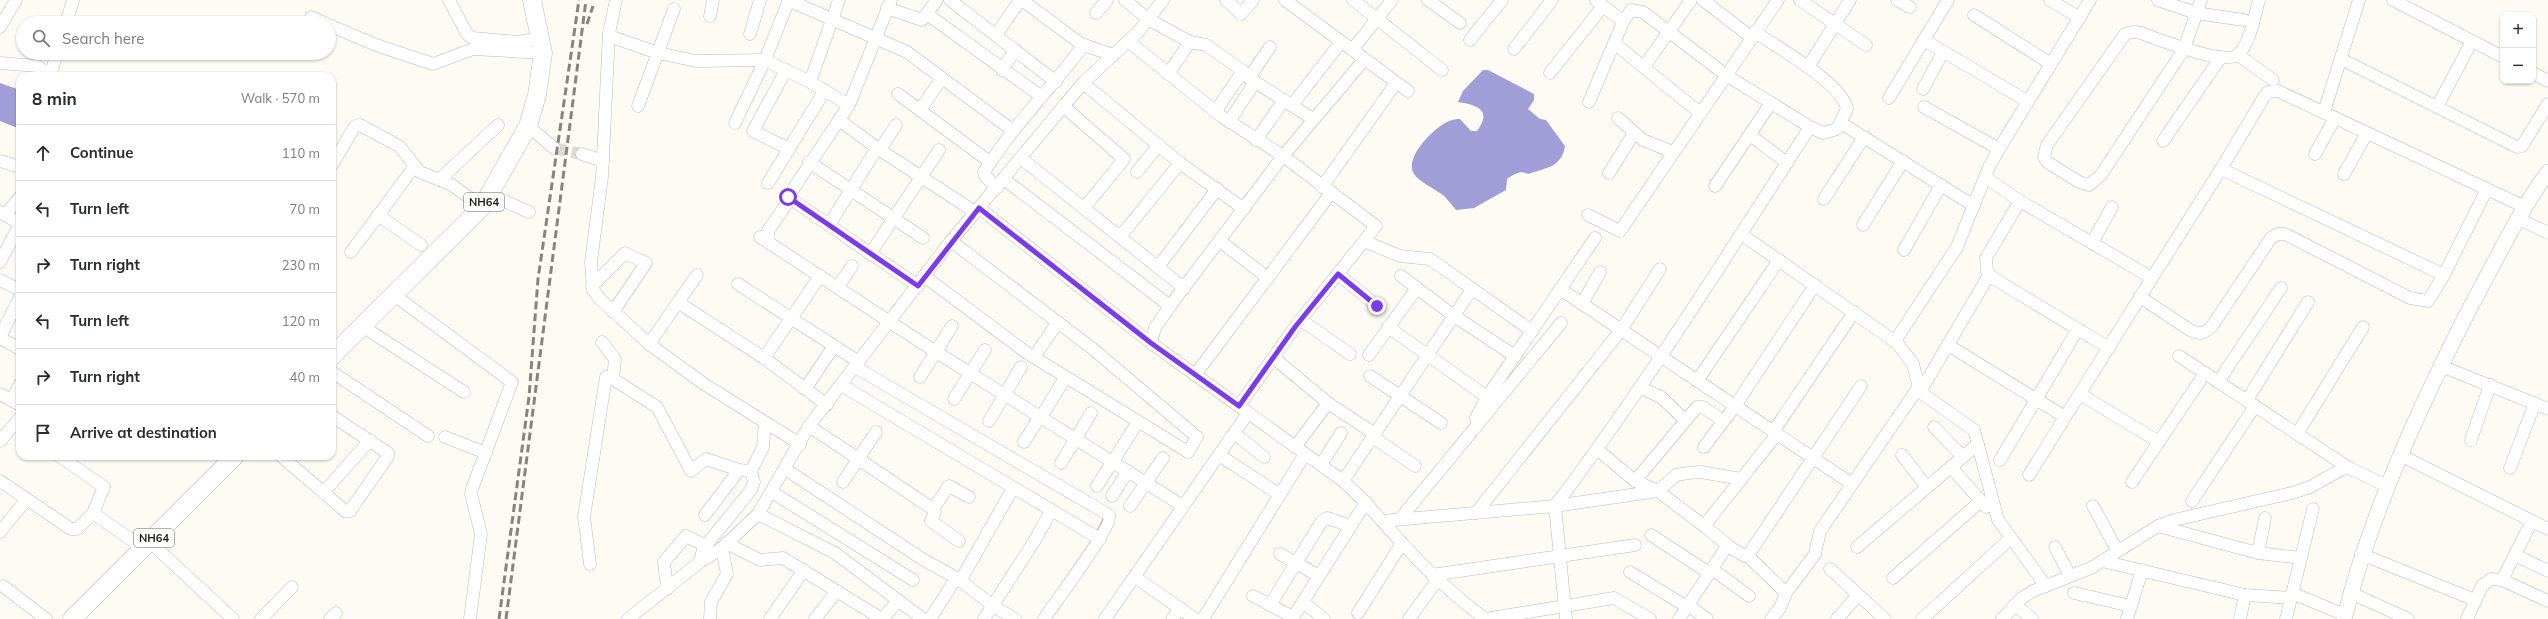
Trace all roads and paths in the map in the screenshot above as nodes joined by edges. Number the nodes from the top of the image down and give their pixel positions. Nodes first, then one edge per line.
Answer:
1 (16, 0) edge
2 (73, 0) edge
3 (449, 0) edge
4 (532, 0) edge
5 (616, 0) edge
6 (713, 0) edge
7 (760, 0) edge
8 (789, 0) edge
9 (839, 0) edge
10 (937, 0) edge
11 (950, 0) edge
12 (1021, 0) edge
13 (1107, 0) edge
14 (1125, 0) edge
15 (1163, 0) edge
16 (1226, 0) edge
17 (1253, 0) edge
18 (1285, 0) edge
19 (1353, 0) edge
20 (1392, 0) edge
21 (1428, 0) edge
22 (1502, 0) edge
23 (1552, 0) edge
24 (1690, 0) edge
25 (1703, 0) edge
26 (1778, 0) edge
27 (1800, 0) edge
28 (1850, 0) edge
29 (1897, 0) edge
30 (1948, 0) edge
31 (2050, 0) edge
32 (2090, 0) edge
33 (2158, 0) edge
34 (2201, 0) edge
35 (2259, 0) edge
36 (2359, 0) edge
37 (2393, 0) edge
38 (1599, 2) edge
39 (889, 4) edge
40 (1910, 7) dead end
41 (674, 9) dead end
42 (1096, 13) dead end
43 (2196, 13) junction
44 (927, 14) junction
45 (1974, 15) dead end
46 (68, 16) edge
47 (710, 16) dead end
48 (833, 18) junction
49 (2080, 18) junction
50 (1148, 19) junction
51 (1377, 19) junction
52 (2244, 20) dead end
53 (1623, 22) junction
54 (1460, 23) dead end
55 (1835, 24) junction
56 (0, 27) edge
57 (336, 28) edge
58 (1669, 32) junction
59 (750, 34) dead end
60 (1753, 34) junction
61 (996, 35) junction
62 (609, 36) junction
63 (874, 38) junction
64 (1470, 40) dead end
65 (1924, 40) junction
66 (1128, 41) junction
67 (2472, 41) junction
68 (1190, 42) junction
69 (1341, 42) junction
70 (1614, 43) junction
71 (1084, 45) junction
72 (1866, 45) dead end
73 (541, 46) junction
74 (1270, 47) dead end
75 (1514, 49) dead end
76 (2184, 49) junction
77 (1015, 50) junction
78 (1352, 50) junction
79 (1943, 52) junction
80 (658, 53) junction
81 (1113, 55) junction
82 (2238, 55) junction
83 (2500, 55) edge
84 (2221, 57) junction
85 (2341, 59) junction
86 (55, 60) edge
87 (766, 60) junction
88 (1364, 60) junction
89 (0, 63) edge
90 (2050, 64) junction
91 (1808, 67) junction
92 (1644, 68) junction
93 (786, 70) junction
94 (1002, 70) junction
95 (1442, 70) dead end
96 (45, 72) edge
97 (52, 72) edge
98 (1550, 73) dead end
99 (1168, 74) junction
100 (1726, 75) junction
101 (2536, 75) edge
102 (1249, 77) junction
103 (942, 78) junction
104 (2273, 80) dead end
105 (2548, 81) edge
106 (810, 82) junction
107 (1056, 82) junction
108 (1083, 83) junction
109 (1396, 83) junction
110 (1923, 89) dead end
111 (825, 90) junction
112 (1408, 91) dead end
113 (898, 94) dead end
114 (1042, 97) junction
115 (1889, 98) dead end
116 (2027, 101) junction
117 (1589, 102) dead end
118 (1288, 103) junction
119 (1772, 103) junction
120 (2548, 104) edge
121 (849, 105) junction
122 (638, 106) dead end
123 (1063, 106) junction
124 (1924, 107) dead end
125 (2437, 107) junction
126 (920, 110) junction
127 (1215, 112) junction
128 (1700, 113) junction
129 (2330, 115) junction
130 (1618, 118) dead end
131 (1313, 119) junction
132 (840, 120) junction
133 (1229, 122) junction
134 (735, 123) dead end
135 (1841, 123) junction
136 (498, 125) dead end
137 (896, 125) dead end
138 (528, 126) junction
139 (1810, 127) junction
140 (1012, 130) junction
141 (1634, 133) junction
142 (2367, 133) junction
143 (1750, 136) junction
144 (1864, 137) junction
145 (1256, 140) junction
146 (2163, 141) dead end
147 (1159, 146) junction
148 (554, 148) tunnel mouth
149 (789, 149) junction
150 (878, 149) junction
151 (1999, 149) junction
152 (939, 150) dead end
153 (1673, 152) junction
154 (582, 154) tunnel mouth
155 (2314, 154) dead end
156 (1283, 156) junction
157 (1022, 158) junction
158 (336, 160) edge
159 (603, 160) junction
160 (0, 161) edge
161 (1903, 161) junction
162 (810, 162) junction
163 (990, 162) junction
164 (1180, 163) junction
165 (1786, 163) junction
166 (16, 166) edge
167 (414, 167) junction
168 (2221, 170) junction
169 (1137, 172) dead end
170 (2548, 172) edge
171 (1609, 173) dead end
172 (2344, 174) dead end
173 (1985, 177) junction
174 (921, 178) junction
175 (439, 180) junction
176 (768, 183) dead end
177 (1001, 184) junction
178 (1941, 185) junction
179 (1716, 186) dead end
180 (1217, 189) junction
181 (2487, 189) junction
182 (851, 190) junction
183 (1327, 190) junction
184 (790, 199) junction
185 (1824, 199) dead end
186 (486, 200) junction
187 (16, 201) edge
188 (2020, 201) junction
189 (1974, 206) junction
190 (2112, 207) dead end
191 (1084, 208) junction
192 (1244, 209) junction
193 (977, 210) junction
194 (529, 212) dead end
195 (2520, 212) junction
196 (2, 214) edge
197 (378, 215) junction
198 (1588, 215) dead end
199 (892, 218) junction
200 (16, 221) edge
201 (1863, 225) dead end
202 (829, 226) junction
203 (16, 232) edge
204 (2548, 233) edge
205 (1741, 234) junction
206 (1120, 237) junction
207 (923, 238) dead end
208 (1595, 238) dead end
209 (951, 241) junction
210 (1220, 241) junction
211 (1364, 241) junction
212 (2092, 243) junction
213 (420, 245) dead end
214 (1904, 250) dead end
215 (351, 252) dead end
216 (870, 254) junction
217 (1779, 260) junction
218 (0, 262) edge
219 (852, 266) dead end
220 (1158, 267) junction
221 (1660, 269) dead end
222 (1600, 272) dead end
223 (1338, 274) junction
224 (697, 275) dead end
225 (1989, 275) junction
226 (2444, 275) junction
227 (820, 276) junction
228 (1401, 276) dead end
229 (1268, 278) junction
230 (2152, 278) junction
231 (0, 280) edge
232 (921, 281) junction
233 (738, 284) dead end
234 (1815, 285) junction
235 (592, 286) junction
236 (838, 288) junction
237 (1184, 288) junction
238 (1417, 288) junction
239 (2281, 288) dead end
240 (16, 289) edge
241 (1472, 289) junction
242 (1560, 290) junction
243 (394, 294) junction
244 (2140, 297) junction
245 (16, 300) edge
246 (2308, 302) dead end
247 (678, 303) junction
248 (1582, 304) junction
249 (1170, 306) junction
250 (1377, 306) dead end
251 (613, 312) junction
252 (1854, 312) junction
253 (1454, 316) junction
254 (792, 319) junction
255 (1301, 320) junction
256 (890, 321) junction
257 (1058, 322) junction
258 (1561, 323) dead end
259 (362, 326) junction
260 (952, 326) dead end
261 (1388, 327) junction
262 (2363, 327) dead end
263 (1532, 330) junction
264 (1621, 330) junction
265 (2078, 330) junction
266 (0, 338) edge
267 (1895, 341) junction
268 (602, 342) dead end
269 (1151, 343) junction
270 (649, 344) junction
271 (1948, 344) junction
272 (834, 346) junction
273 (16, 347) edge
274 (2108, 348) junction
275 (985, 350) dead end
276 (336, 352) edge
277 (936, 352) junction
278 (1350, 354) dead end
279 (1369, 355) dead end
280 (1427, 356) junction
281 (1515, 356) junction
282 (2179, 356) dead end
283 (1034, 357) junction
284 (1662, 357) junction
285 (764, 358) junction
286 (1274, 358) junction
287 (857, 364) junction
288 (2441, 366) junction
289 (1021, 367) dead end
290 (971, 373) junction
291 (2205, 373) junction
292 (336, 375) edge
293 (1196, 375) junction
294 (1370, 376) dead end
295 (920, 377) dead end
296 (1065, 378) junction
297 (613, 379) junction
298 (1698, 381) junction
299 (2218, 382) junction
300 (841, 385) junction
301 (2490, 385) junction
302 (1861, 386) dead end
303 (1641, 388) junction
304 (805, 389) junction
305 (1919, 390) junction
306 (464, 392) dead end
307 (0, 394) edge
308 (2080, 394) junction
309 (1006, 395) junction
310 (1400, 396) junction
311 (1487, 397) junction
312 (954, 399) dead end
313 (2037, 400) junction
314 (16, 402) edge
315 (1328, 403) junction
316 (2251, 403) junction
317 (2535, 404) junction
318 (827, 405) junction
319 (1735, 406) junction
320 (2548, 409) edge
321 (1244, 410) junction
322 (1091, 413) dead end
323 (1041, 416) junction
324 (2065, 417) junction
325 (336, 419) edge
326 (1684, 420) junction
327 (989, 421) dead end
328 (1723, 421) junction
329 (1138, 422) junction
330 (16, 423) edge
331 (765, 423) junction
332 (1442, 423) dead end
333 (809, 426) junction
334 (1934, 427) dead end
335 (876, 432) dead end
336 (1234, 433) junction
337 (1341, 433) dead end
338 (1471, 433) junction
339 (1775, 433) junction
340 (2297, 434) junction
341 (1374, 435) junction
342 (428, 436) dead end
343 (446, 437) dead end
344 (1076, 438) junction
345 (370, 440) junction
346 (2471, 440) dead end
347 (0, 441) edge
348 (1024, 442) dead end
349 (2159, 442) junction
350 (800, 444) junction
351 (1978, 444) junction
352 (1704, 447) dead end
353 (1300, 450) junction
354 (1598, 450) junction
355 (486, 453) junction
356 (1219, 455) junction
357 (2400, 455) junction
358 (1902, 456) dead end
359 (1264, 457) dead end
360 (1963, 457) junction
361 (1163, 458) dead end
362 (1814, 458) junction
363 (857, 459) junction
364 (65, 460) edge
365 (231, 460) edge
366 (285, 460) edge
367 (2000, 460) dead end
368 (1112, 461) junction
369 (1061, 463) dead end
370 (1321, 465) junction
371 (1415, 466) dead end
372 (1951, 467) junction
373 (2348, 468) junction
374 (2510, 468) dead end
375 (785, 469) junction
376 (745, 471) junction
377 (1128, 471) junction
378 (2029, 475) dead end
379 (1741, 480) junction
380 (0, 481) edge
381 (1343, 481) junction
382 (1635, 481) junction
383 (843, 482) dead end
384 (2132, 482) dead end
385 (1147, 483) junction
386 (1852, 484) junction
387 (1097, 486) dead end
388 (2387, 486) junction
389 (1927, 487) junction
390 (1013, 488) junction
391 (772, 492) junction
392 (1658, 492) junction
393 (323, 493) junction
394 (1280, 495) junction
395 (1112, 496) dead end
396 (969, 497) dead end
397 (27, 499) junction
398 (1981, 501) junction
399 (2192, 501) dead end
400 (1366, 502) junction
401 (1130, 506) dead end
402 (1183, 506) junction
403 (1555, 506) junction
404 (2092, 506) dead end
405 (933, 509) junction
406 (2313, 509) dead end
407 (1051, 511) junction
408 (93, 513) junction
409 (1476, 513) junction
410 (758, 514) junction
411 (705, 515) dead end
412 (5, 517) edge
413 (2265, 518) dead end
414 (1400, 519) junction
415 (1998, 520) junction
416 (1382, 521) junction
417 (2532, 521) junction
418 (1351, 526) junction
419 (1704, 526) junction
420 (2158, 526) junction
421 (2548, 529) edge
422 (0, 532) edge
423 (1651, 535) dead end
424 (2011, 538) junction
425 (1100, 539) junction
426 (959, 541) dead end
427 (1402, 544) junction
428 (147, 545) junction
429 (724, 545) junction
430 (1635, 545) dead end
431 (706, 546) junction
432 (1729, 546) junction
433 (1857, 547) dead end
434 (2055, 547) dead end
435 (2117, 550) junction
436 (2258, 553) junction
437 (1280, 554) dead end
438 (2361, 554) junction
439 (2515, 555) junction
440 (1560, 556) junction
441 (1748, 556) junction
442 (2301, 558) junction
443 (2102, 561) junction
444 (700, 562) junction
445 (1296, 563) junction
446 (590, 564) dead end
447 (1830, 569) dead end
448 (804, 570) junction
449 (2142, 570) junction
450 (1711, 571) junction
451 (2548, 571) edge
452 (1630, 572) dead end
453 (1135, 576) junction
454 (1319, 576) junction
455 (2070, 576) junction
456 (1435, 577) junction
457 (1893, 578) dead end
458 (960, 579) junction
459 (913, 580) dead end
460 (2502, 580) junction
461 (3, 586) dead end
462 (2046, 586) junction
463 (292, 587) dead end
464 (667, 589) junction
465 (837, 591) junction
466 (1786, 593) junction
467 (2074, 593) dead end
468 (2351, 593) junction
469 (2245, 594) junction
470 (1858, 595) junction
471 (2292, 595) junction
472 (1254, 596) dead end
473 (1749, 596) dead end
474 (2475, 600) junction
475 (898, 601) junction
476 (2548, 601) edge
477 (1303, 602) junction
478 (1270, 605) junction
479 (2015, 605) junction
480 (993, 606) junction
481 (1565, 606) junction
482 (1688, 606) junction
483 (2131, 606) junction
484 (1180, 608) junction
485 (1358, 613) dead end
486 (865, 615) edge
487 (1471, 615) edge
488 (635, 617) edge
489 (2344, 617) edge
490 (919, 618) edge
491 (1292, 618) edge
492 (1927, 618) edge
493 (46, 619) edge
494 (72, 619) edge
495 (233, 619) edge
496 (261, 619) edge
497 (470, 619) edge
498 (710, 619) edge
499 (770, 619) edge
500 (815, 619) edge
501 (930, 619) edge
502 (984, 619) edge
503 (1015, 619) edge
504 (1044, 619) edge
505 (1105, 619) edge
506 (1172, 619) edge
507 (1195, 619) edge
508 (1203, 619) edge
509 (1324, 619) edge
510 (1409, 619) edge
511 (1485, 619) edge
512 (1566, 619) edge
513 (1650, 619) edge
514 (1680, 619) edge
515 (1707, 619) edge
516 (1771, 619) edge
517 (1837, 619) edge
518 (1885, 619) edge
519 (2002, 619) edge
520 (2032, 619) edge
521 (2127, 619) edge
522 (2240, 619) edge
523 (2286, 619) edge
524 (2408, 619) edge
525 (2468, 619) edge

1 - 56 street
2 - 46 street
3 - 73 street
4 - 73 highway, NH64
5 - 62 street
6 - 47 street
7 - 59 street
8 - 48 street
8 - 87 street
9 - 48 street
10 - 44 street
11 - 61 street
12 - 61 street
12 - 71 street
13 - 42 street
14 - 50 street
15 - 50 street
16 - 17 street
18 - 69 street
19 - 51 street
20 - 51 street
21 - 54 street
22 - 64 street
23 - 75 street
24 - 58 street
25 - 60 street
26 - 60 street
27 - 55 street
28 - 55 street
29 - 40 street
30 - 65 street
31 - 49 street
32 - 49 street
33 - 43 street
34 - 43 street
35 - 82 street
36 - 85 street
37 - 67 street
38 - 53 street
38 - 98 street
39 - 44 street
39 - 63 street
41 - 80 street
43 - 52 street
43 - 76 street
44 - 94 street
45 - 90 street
48 - 63 street
48 - 106 street
49 - 90 street
50 - 66 street
50 - 68 street
51 - 78 street
51 - 95 street
53 - 58 street
53 - 70 street
55 - 72 street
55 - 91 street
57 - 73 street
58 - 92 street
58 - 100 street
60 - 91 street
60 - 100 street
61 - 77 street
62 - 80 street
62 - 159 street
63 - 103 street
63 - 121 street
65 - 79 street
65 - 115 street
66 - 81 street
66 - 99 street
67 - 83 street
67 - 125 street
68 - 99 street
68 - 102 street
69 - 78 street
69 - 118 street
70 - 92 street
70 - 117 street
71 - 81 street
71 - 107 street
73 - 138 highway, NH64
74 - 102 street
76 - 76 street
76 - 84 street
77 - 94 street
77 - 107 street
78 - 88 street
79 - 110 street
79 - 116 street
80 - 87 street
80 - 122 street
81 - 108 street
82 - 84 street
82 - 104 street
84 - 146 street
85 - 125 street
85 - 129 street
86 - 97 street
87 - 93 street
87 - 134 street
88 - 109 street
88 - 131 street
89 - 96 street
90 - 116 street
91 - 135 street
92 - 128 street
93 - 106 street
93 - 149 street
94 - 114 street
99 - 127 street
100 - 119 street
100 - 128 street
101 - 105 street
102 - 118 street
102 - 127 street
102 - 133 street
103 - 126 street
103 - 140 street
106 - 111 street
107 - 114 street
108 - 123 street
108 - 147 street
109 - 112 street
109 - 183 street
111 - 121 street
111 - 149 street
113 - 126 street
114 - 140 street
116 - 151 street
118 - 131 street
118 - 145 street
119 - 139 street
119 - 143 street
120 - 125 street
121 - 132 street
123 - 157 street
123 - 191 street
124 - 151 street
126 - 163 street
127 - 133 street
128 - 153 street
129 - 142 street
129 - 155 street
129 - 168 street
130 - 141 street
131 - 156 street
132 - 150 street
132 - 162 street
133 - 145 street
135 - 139 street
135 - 144 street
136 - 175 street
137 - 150 street
138 - 148 street
138 - 186 highway, NH64
139 - 165 street
140 - 163 street
141 - 153 street
141 - 171 street
142 - 172 street
142 - 181 street
143 - 165 street
143 - 179 street
144 - 161 street
144 - 185 street
145 - 156 street
147 - 164 street
147 - 169 street
149 - 176 street
150 - 174 street
150 - 182 street
151 - 173 street
152 - 174 street
153 - 198 street
154 - 159 street
156 - 183 street
156 - 192 street
157 - 177 street
157 - 191 street
158 - 167 street
159 - 235 street
160 - 166 street
161 - 178 street
161 - 201 street
162 - 182 street
162 - 184 street
163 - 177 street
164 - 180 street
164 - 206 street
165 - 205 street
167 - 175 street
167 - 197 street
168 - 226 street
168 - 230 street
170 - 195 main road
173 - 188 street
173 - 189 street
174 - 193 street
174 - 199 street
175 - 186 street
177 - 193 street
177 - 249 street
178 - 189 street
178 - 214 street
180 - 192 street
180 - 220 street
181 - 195 street
181 - 226 street
182 - 199 street
182 - 202 street
183 - 211 street
183 - 229 street
184 - 202 street
184 - 227 street
186 - 194 street
186 - 243 highway, NH64
187 - 196 street
188 - 212 street
188 - 225 street
189 - 267 street
190 - 212 street
191 - 206 street
192 - 210 street
193 - 209 street
193 - 269 street
195 - 204 street
195 - 288 main road
196 - 200 street
197 - 213 street
197 - 215 street
199 - 207 street
199 - 216 street
202 - 216 street
203 - 218 street
205 - 217 street
205 - 284 street
206 - 220 street
208 - 242 street
209 - 232 street
209 - 257 street
210 - 229 street
210 - 237 street
211 - 223 street
211 - 241 street
212 - 230 street
216 - 232 street
217 - 234 street
217 - 298 street
219 - 236 street
220 - 237 street
221 - 264 street
222 - 248 street
223 - 250 street
223 - 255 street
224 - 247 street
225 - 265 street
225 - 271 street
226 - 244 street
227 - 236 street
227 - 254 street
228 - 238 street
229 - 293 street
230 - 244 street
231 - 240 street
232 - 256 street
232 - 283 street
233 - 254 street
234 - 252 street
234 - 319 street
235 - 251 street
235 - 251 street
236 - 256 street
237 - 249 street
238 - 253 street
238 - 261 street
239 - 299 street
241 - 253 street
241 - 263 street
242 - 248 street
242 - 263 street
243 - 259 highway, NH64
243 - 355 street
244 - 274 street
245 - 266 street
246 - 316 street
247 - 270 street
247 - 285 street
248 - 264 street
249 - 269 street
251 - 270 street
252 - 267 street
252 - 339 street
253 - 280 street
253 - 281 street
254 - 272 street
254 - 285 street
255 - 278 street
255 - 286 street
256 - 277 street
256 - 287 street
257 - 283 street
257 - 329 street
258 - 338 street
259 - 276 highway, NH64
259 - 306 street
260 - 277 street
261 - 279 street
261 - 280 street
262 - 340 street
263 - 281 street
264 - 284 street
264 - 409 street
265 - 274 street
265 - 313 street
266 - 273 street
267 - 305 street
268 - 297 street
269 - 293 street
270 - 331 street
271 - 305 street
271 - 313 street
272 - 287 street
272 - 304 street
274 - 308 street
275 - 290 street
277 - 290 street
277 - 295 street
280 - 310 street
280 - 311 street
281 - 311 street
282 - 291 street
283 - 296 street
284 - 298 street
284 - 303 street
285 - 304 street
286 - 315 street
286 - 321 street
287 - 300 street
287 - 425 street
288 - 301 street
288 - 357 main road
289 - 309 street
290 - 309 street
290 - 312 street
291 - 299 street
291 - 349 street
292 - 342 street
293 - 321 street
294 - 310 street
296 - 323 street
296 - 329 street
297 - 376 street
297 - 446 street
298 - 319 street
299 - 316 street
300 - 318 street
300 - 390 street
301 - 317 street
301 - 346 street
302 - 362 street
303 - 326 street
303 - 354 street
304 - 318 street
305 - 351 street
305 - 386 street
307 - 314 street
308 - 324 street
308 - 349 street
309 - 323 street
309 - 327 street
310 - 332 street
310 - 341 street
311 - 338 street
313 - 324 street
313 - 367 street
315 - 341 street
315 - 353 street
316 - 340 street
316 - 399 street
317 - 320 street
317 - 374 street
318 - 333 street
319 - 328 street
319 - 339 street
321 - 336 street
321 - 353 street
322 - 344 street
323 - 344 street
323 - 348 street
324 - 378 street
325 - 345 street
326 - 328 street
326 - 382 street
328 - 352 street
329 - 368 street
330 - 347 street
331 - 350 street
331 - 376 street
333 - 350 street
333 - 363 street
334 - 360 street
335 - 363 street
336 - 356 street
336 - 359 street
337 - 370 street
338 - 414 street
339 - 362 street
339 - 379 street
340 - 373 street
341 - 371 street
341 - 381 street
343 - 355 street
344 - 368 street
344 - 369 street
345 - 393 street
345 - 393 street
349 - 384 street
350 - 375 street
351 - 360 street
351 - 415 street
353 - 370 street
353 - 394 street
354 - 382 street
354 - 403 street
355 - 497 street
356 - 394 street
356 - 402 street
357 - 388 main road
357 - 417 street
358 - 389 street
360 - 372 street
361 - 385 street
362 - 386 street
362 - 441 street
363 - 383 street
363 - 405 street
364 - 408 street
365 - 428 highway, NH64
366 - 393 street
368 - 377 street
368 - 387 street
370 - 381 street
372 - 389 street
372 - 398 street
373 - 388 street
373 - 420 street
375 - 391 street
375 - 458 street
376 - 411 street
376 - 431 street
377 - 385 street
377 - 395 street
379 - 392 street
379 - 419 street
380 - 397 street
381 - 400 street
382 - 392 street
385 - 401 street
385 - 402 street
386 - 466 street
388 - 438 main road
389 - 433 street
390 - 407 street
390 - 458 street
391 - 410 street
391 - 459 street
392 - 403 street
392 - 419 street
394 - 508 street
396 - 405 street
397 - 408 street
397 - 412 street
398 - 415 street
398 - 457 street
400 - 416 street
400 - 418 street
402 - 453 street
403 - 409 street
403 - 440 street
404 - 435 street
405 - 426 street
406 - 442 street
407 - 425 street
407 - 480 street
408 - 428 street
409 - 414 street
410 - 429 street
410 - 475 street
412 - 422 street
413 - 436 street
414 - 416 street
415 - 424 street
416 - 427 street
417 - 421 street
417 - 439 street
418 - 445 street
418 - 454 street
419 - 432 street
420 - 435 street
420 - 436 street
423 - 450 street
424 - 462 street
424 - 492 street
425 - 504 street
427 - 456 street
427 - 485 street
428 - 494 highway, NH64
428 - 495 street
429 - 444 street
429 - 448 street
429 - 498 street
430 - 440 street
431 - 444 street
431 - 464 street
432 - 441 street
432 - 450 street
434 - 455 street
435 - 443 street
436 - 442 street
437 - 445 street
438 - 468 main road
438 - 474 street
439 - 451 street
439 - 460 street
440 - 456 street
440 - 481 street
441 - 466 street
442 - 471 street
443 - 449 street
443 - 455 street
444 - 464 street
445 - 454 street
445 - 478 street
447 - 470 street
448 - 465 street
448 - 499 street
449 - 469 street
449 - 483 street
450 - 473 street
450 - 482 street
452 - 482 street
453 - 484 street
453 - 505 street
454 - 477 street
455 - 462 street
456 - 487 street
456 - 510 street
458 - 480 street
458 - 501 street
460 - 474 street
460 - 476 street
461 - 493 street
462 - 479 street
463 - 496 street
464 - 488 street
465 - 486 street
465 - 500 street
466 - 516 street
467 - 483 street
468 - 489 main road
468 - 524 street
469 - 471 street
469 - 522 street
470 - 517 street
470 - 518 street
471 - 489 street
471 - 523 street
472 - 478 street
474 - 525 street
475 - 486 street
475 - 490 street
477 - 491 street
477 - 509 street
478 - 491 street
479 - 519 street
479 - 520 street
480 - 502 street
480 - 503 street
481 - 511 street
481 - 512 street
481 - 513 street
482 - 514 street
482 - 515 street
483 - 521 street
484 - 506 street
484 - 507 street
487 - 511 street

